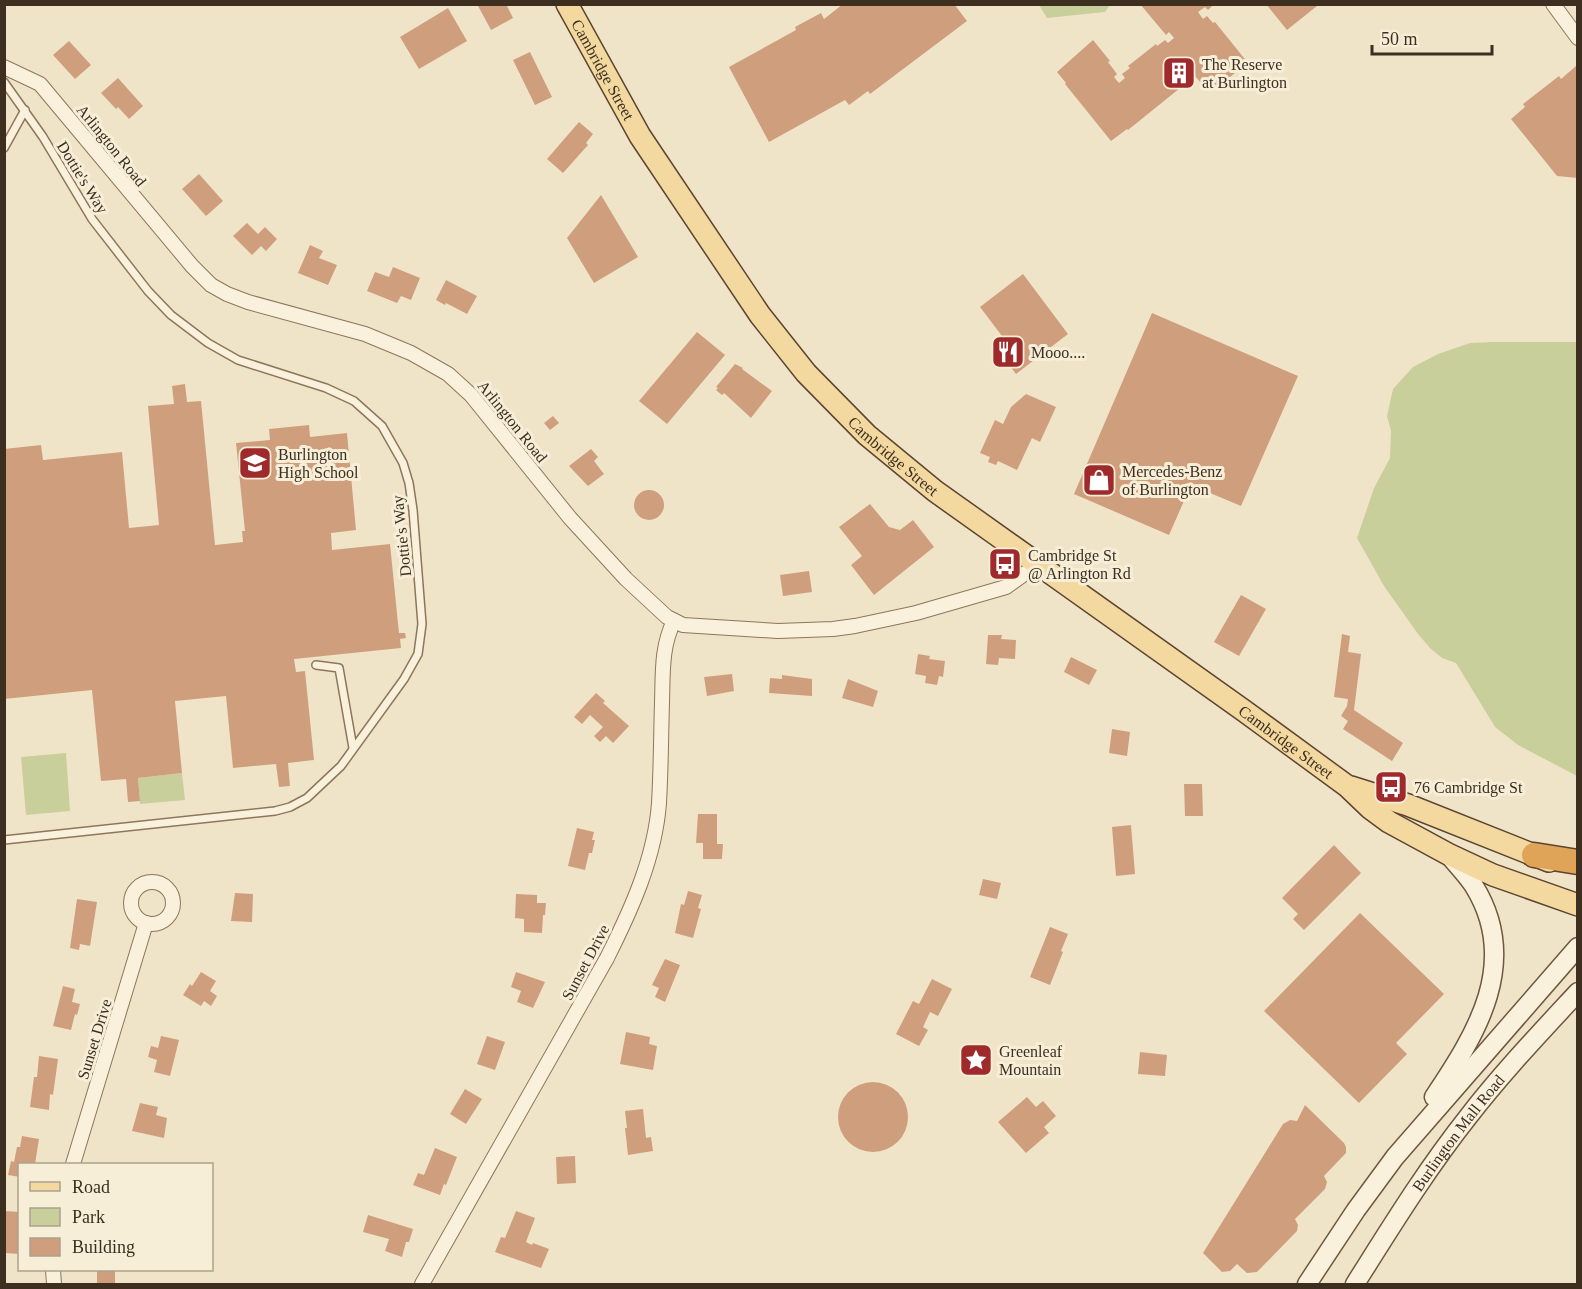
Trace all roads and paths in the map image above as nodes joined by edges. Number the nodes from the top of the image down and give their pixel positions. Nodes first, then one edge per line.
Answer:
1 (1553, 4) edge
2 (571, 9) edge
3 (1578, 38) edge
4 (4, 67) edge
5 (4, 82) edge
6 (25, 110) junction
7 (4, 148) edge
8 (1038, 564) junction
9 (674, 621) junction
10 (316, 665) dead end
11 (353, 748) junction
12 (1347, 786) junction
13 (4, 840) edge
14 (1448, 854) junction
15 (1534, 855) junction
16 (1578, 862) edge
17 (1578, 870) edge
18 (1578, 905) edge
19 (146, 923) dead end
20 (1578, 947) edge
21 (1578, 992) edge
22 (1395, 1157) junction
23 (73, 1163) edge
24 (422, 1284) edge
25 (1307, 1284) edge
26 (1355, 1284) edge

1 - 3 street
2 - 8 main road, Cambridge Street
4 - 9 street, Arlington Road
5 - 6 lane, Dottie's Way
6 - 7 lane
6 - 11 lane, Dottie's Way
8 - 9 street, Arlington Road
8 - 12 main road, Cambridge Street
9 - 24 street, Sunset Drive
10 - 11 lane
11 - 13 lane, Dottie's Way
12 - 14 main road, Cambridge Street
12 - 15 main road, Cambridge Street
14 - 18 main road, Cambridge Street
14 - 22 main road, Burlington Mall Road
15 - 16 highway
15 - 17 main road, Cambridge Street
19 - 23 street, Sunset Drive
20 - 22 main road, Burlington Mall Road
21 - 26 main road, Burlington Mall Road
22 - 25 main road, Burlington Mall Road

